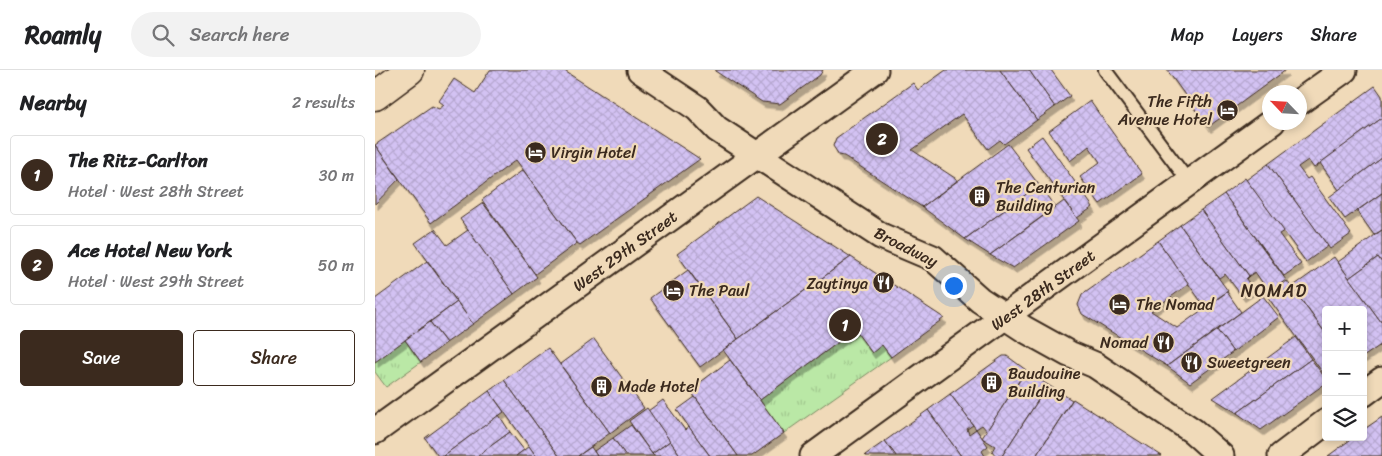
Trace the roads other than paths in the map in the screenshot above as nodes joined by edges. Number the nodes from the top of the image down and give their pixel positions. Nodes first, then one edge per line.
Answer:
1 (410, 70) edge
2 (640, 70) edge
3 (875, 70) edge
4 (1105, 70) edge
5 (1344, 70) edge
6 (375, 96) edge
7 (1307, 96) edge
8 (1262, 129) edge
9 (757, 155) junction
10 (1189, 182) junction
11 (1005, 317) junction
12 (1382, 380) edge
13 (1367, 391) edge
14 (1322, 425) edge
15 (375, 431) edge
16 (813, 456) edge
17 (1221, 456) edge
18 (1281, 456) edge

1 - 6 street
2 - 9 street, Broadway
3 - 9 street, West 29th Street
4 - 10 lane
5 - 7 street
8 - 10 street, West 28th Street
9 - 11 street, Broadway
9 - 15 street, West 29th Street
10 - 11 street, West 28th Street
11 - 16 street, West 28th Street
11 - 17 street, Broadway
12 - 13 street
14 - 18 street

